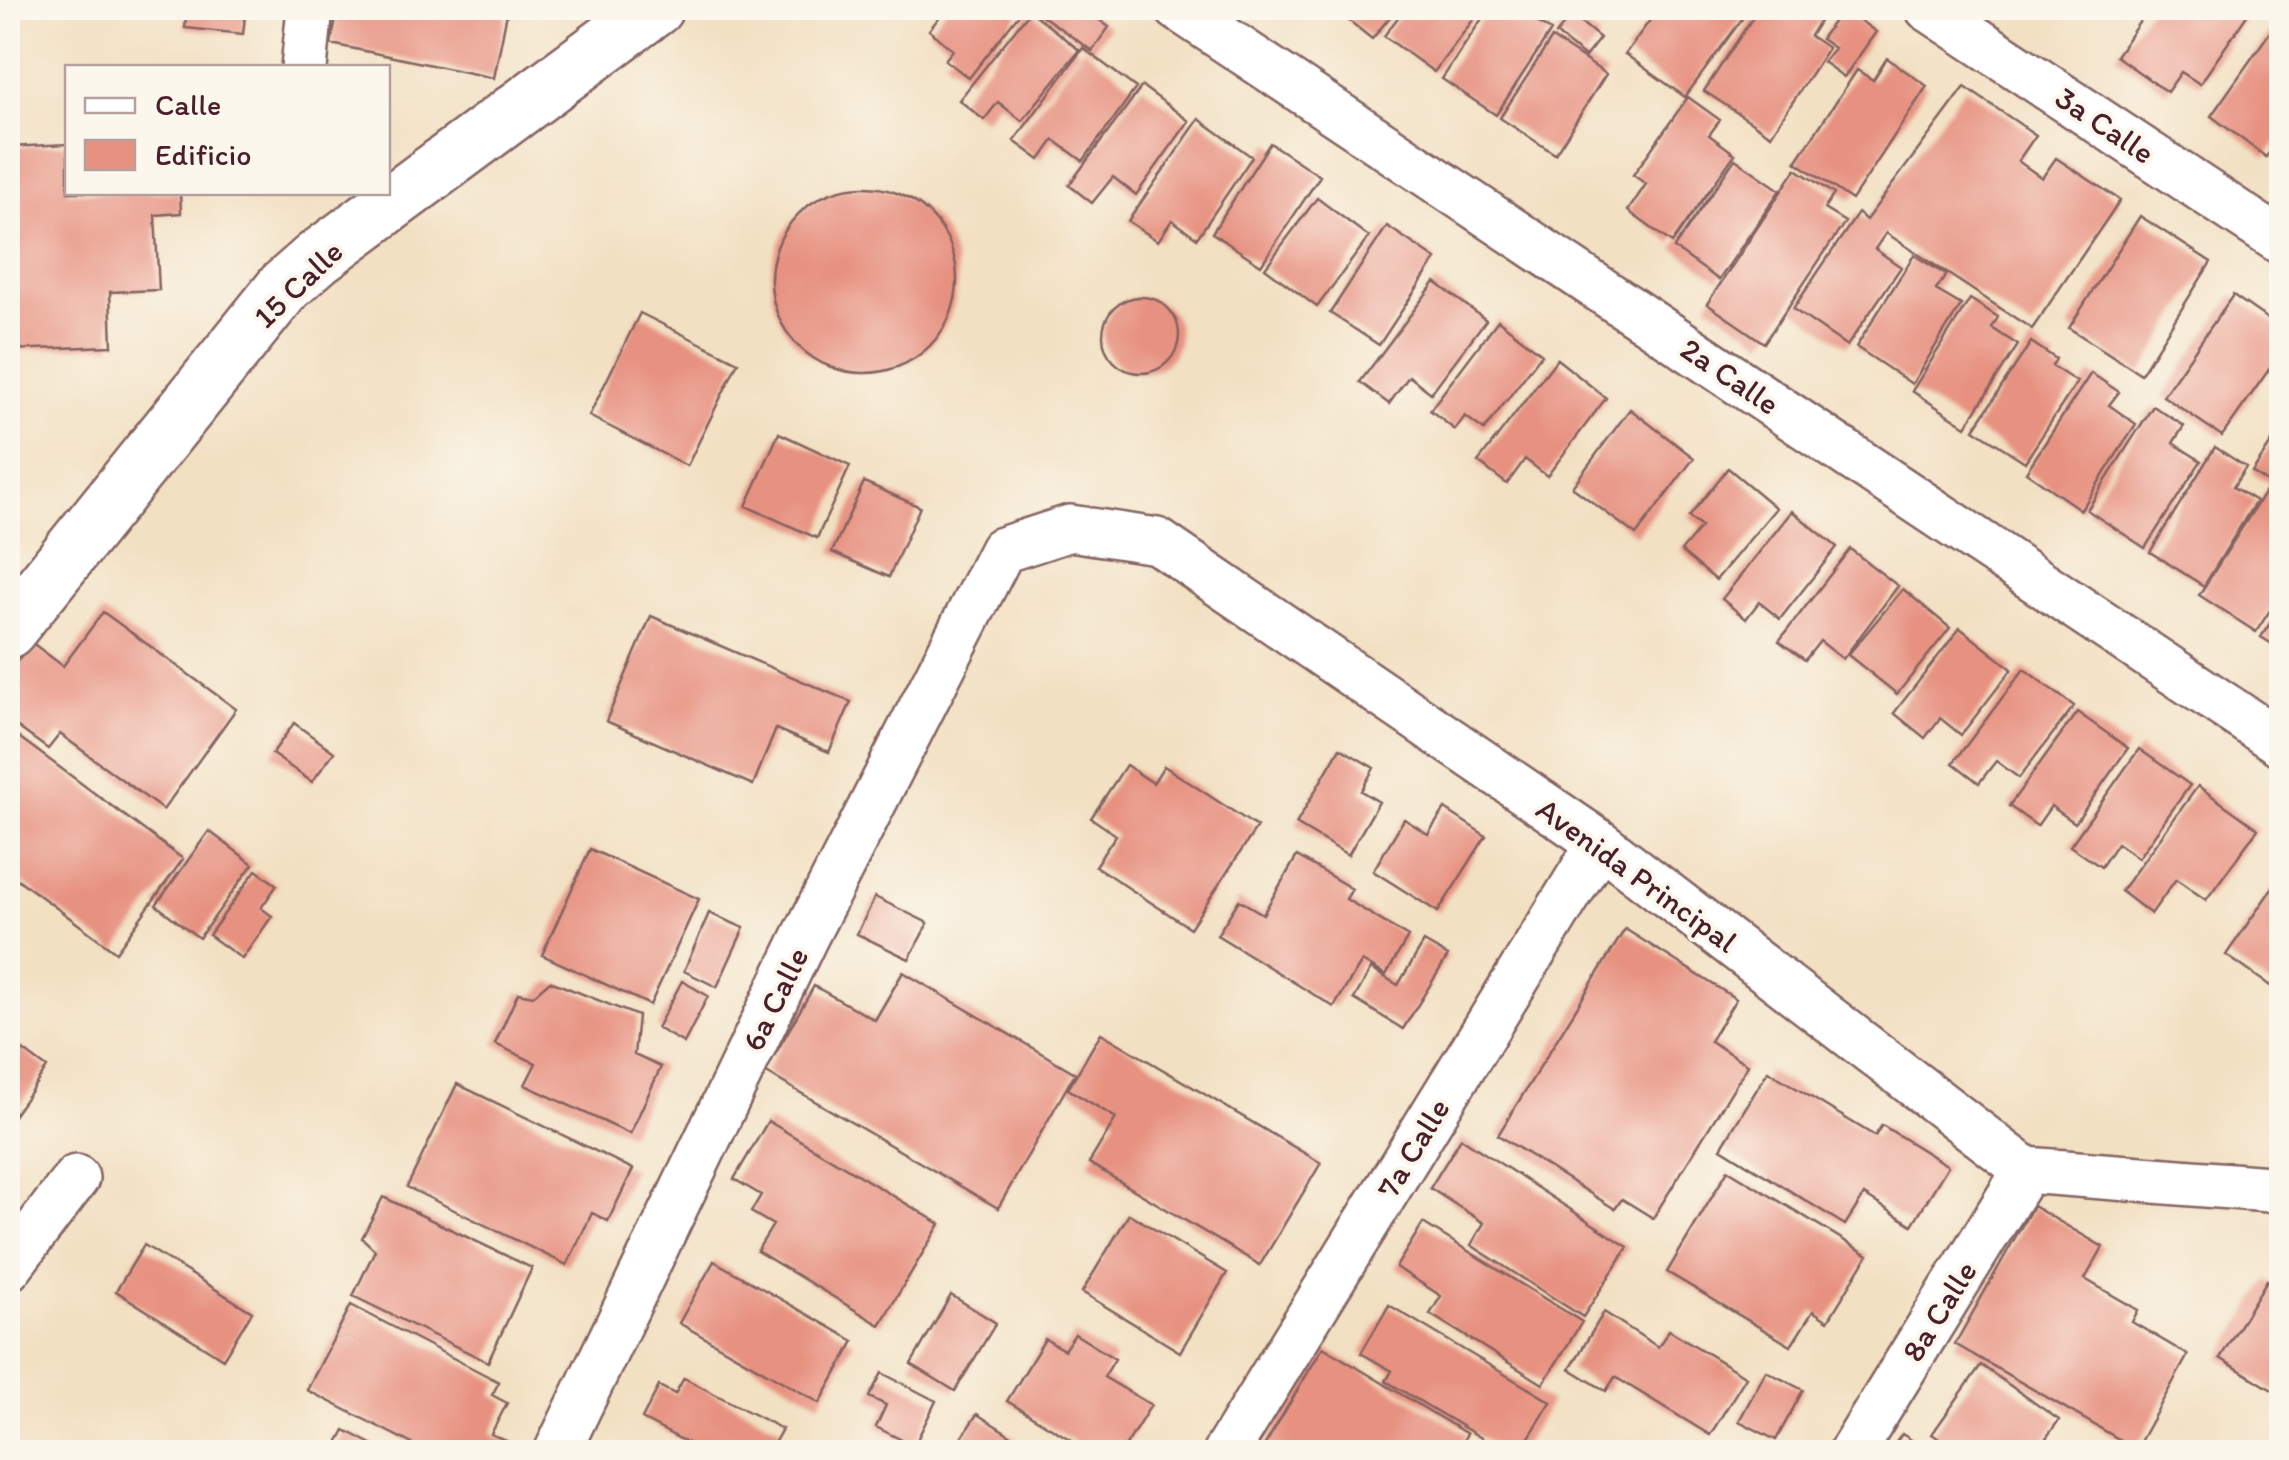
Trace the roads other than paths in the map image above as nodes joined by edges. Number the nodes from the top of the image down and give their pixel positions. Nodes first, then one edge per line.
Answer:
1 (310, 8) edge
2 (656, 8) edge
3 (1178, 8) edge
4 (1928, 8) edge
5 (304, 65) edge
6 (2282, 242) edge
7 (1002, 550) joint
8 (8, 630) edge
9 (2282, 744) edge
10 (1600, 843) junction
11 (2026, 1170) junction
12 (76, 1178) dead end
13 (2282, 1190) edge
14 (8, 1268) edge
15 (557, 1452) edge
16 (1226, 1452) edge
17 (1852, 1452) edge

1 - 5 street
2 - 8 street, 15 Calle
3 - 9 street, 2a Calle
4 - 6 street, 3a Calle
7 - 10 street, Avenida Principal
7 - 15 street, 6a Calle
10 - 11 street, Avenida Principal
10 - 16 street, 7a Calle
11 - 13 street
11 - 17 street, 8a Calle
12 - 14 street

